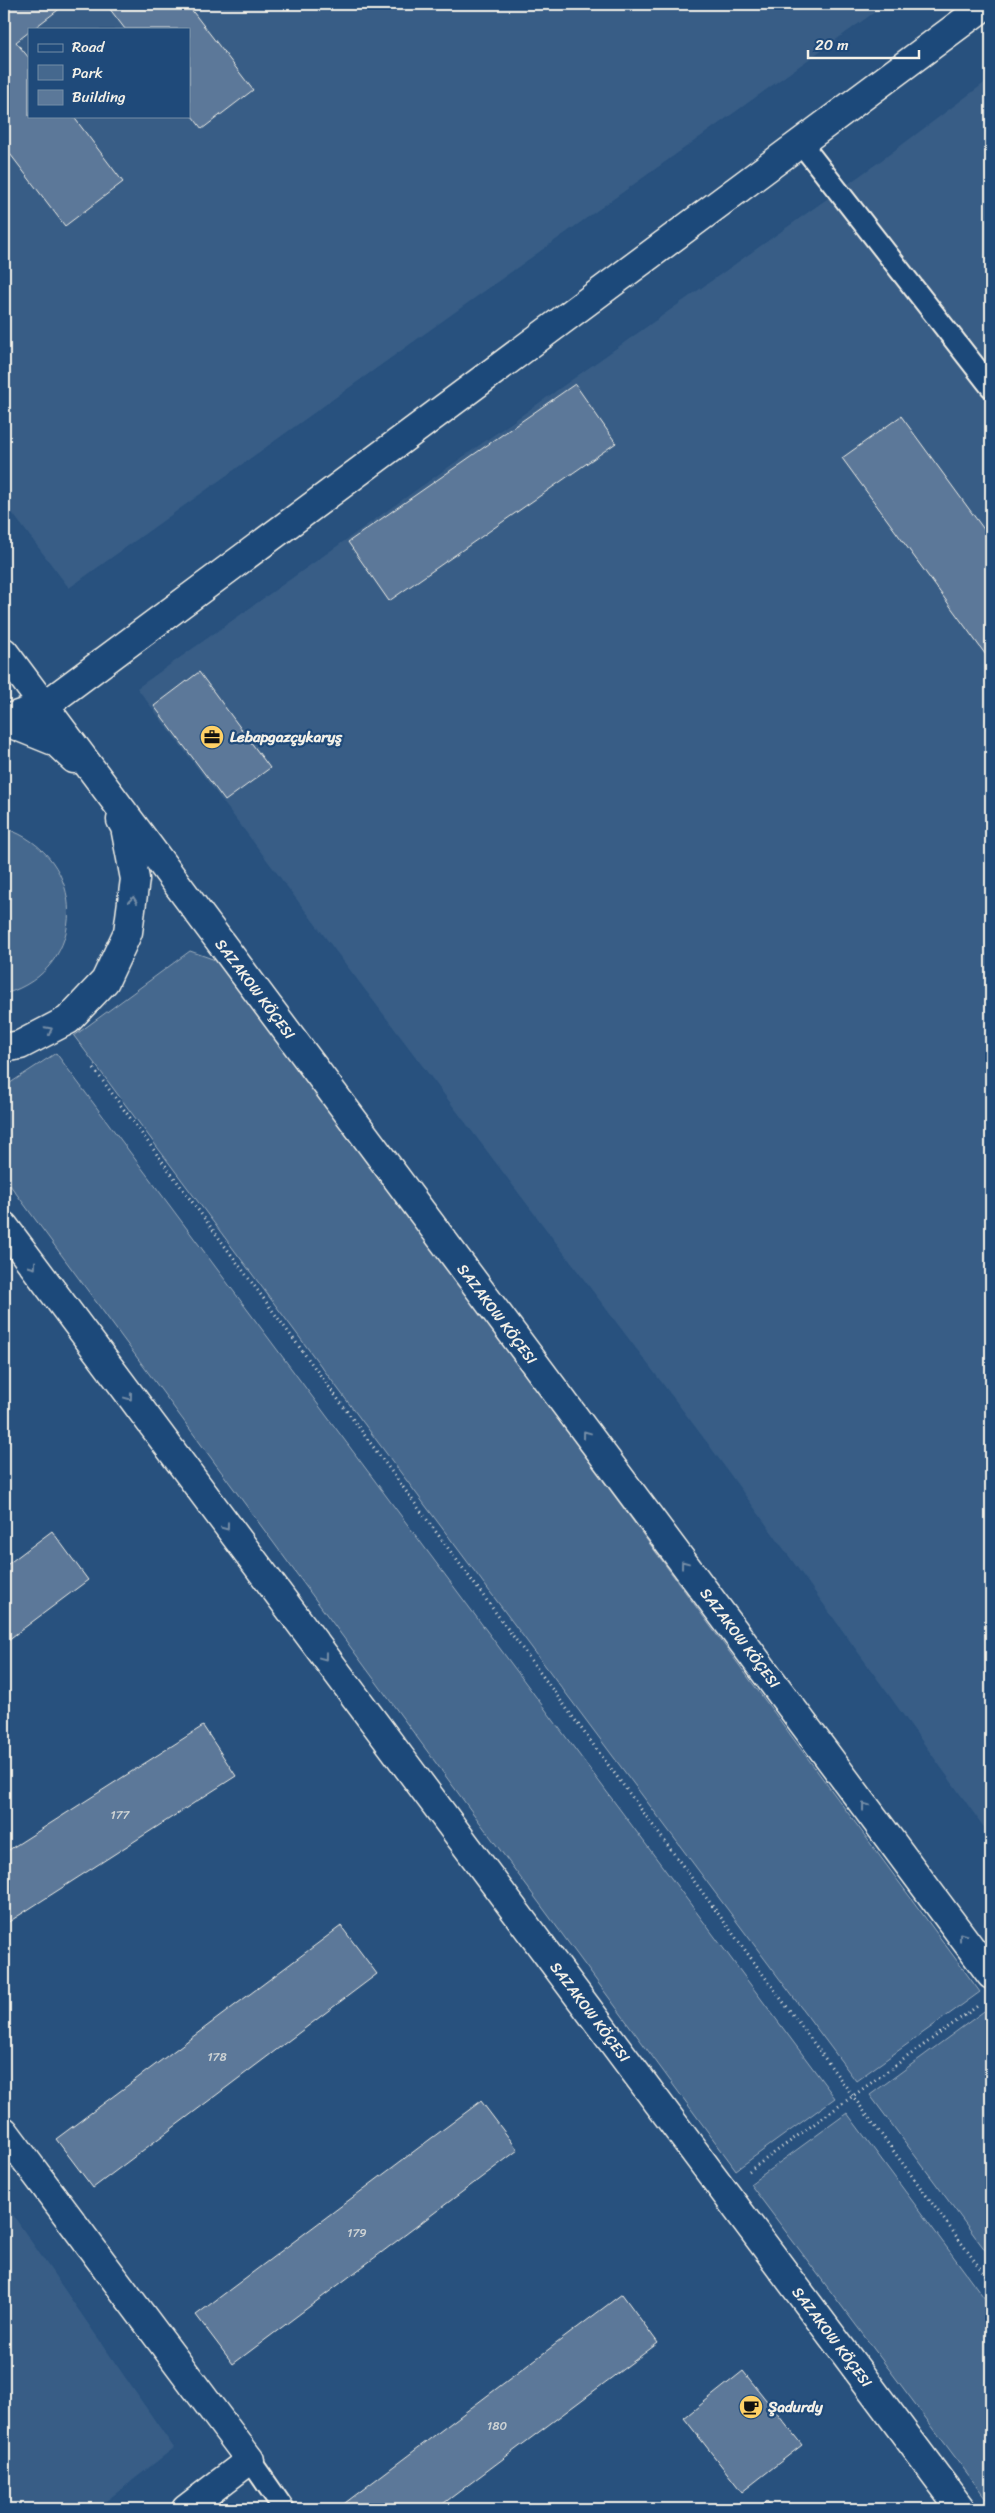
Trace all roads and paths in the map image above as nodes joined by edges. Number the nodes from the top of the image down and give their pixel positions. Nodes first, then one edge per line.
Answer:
1 (987, 4) edge
2 (800, 142) junction
3 (991, 387) edge
4 (4, 652) edge
5 (44, 706) junction
6 (4, 721) edge
7 (99, 780) junction
8 (4, 1048) edge
9 (94, 1069) dead end
10 (4, 1226) edge
11 (988, 1988) edge
12 (852, 2096) junction
13 (4, 2131) edge
14 (742, 2177) dead end
15 (991, 2283) edge
16 (250, 2460) junction
17 (186, 2509) edge
18 (284, 2509) edge
19 (961, 2509) edge

1 - 2 main road
2 - 3 lane
2 - 5 main road
4 - 5 main road, SAZAKOW KÖÇESI
5 - 6 main road
5 - 7 main road, SAZAKOW KÖÇESI
6 - 7 main road
8 -> 7 main road
11 -> 7 main road, SAZAKOW KÖÇESI
9 - 12 path
10 -> 19 main road, SAZAKOW KÖÇESI
11 - 12 path
12 - 14 path
12 - 15 path
13 - 16 main road
16 - 17 main road
16 - 18 lane

